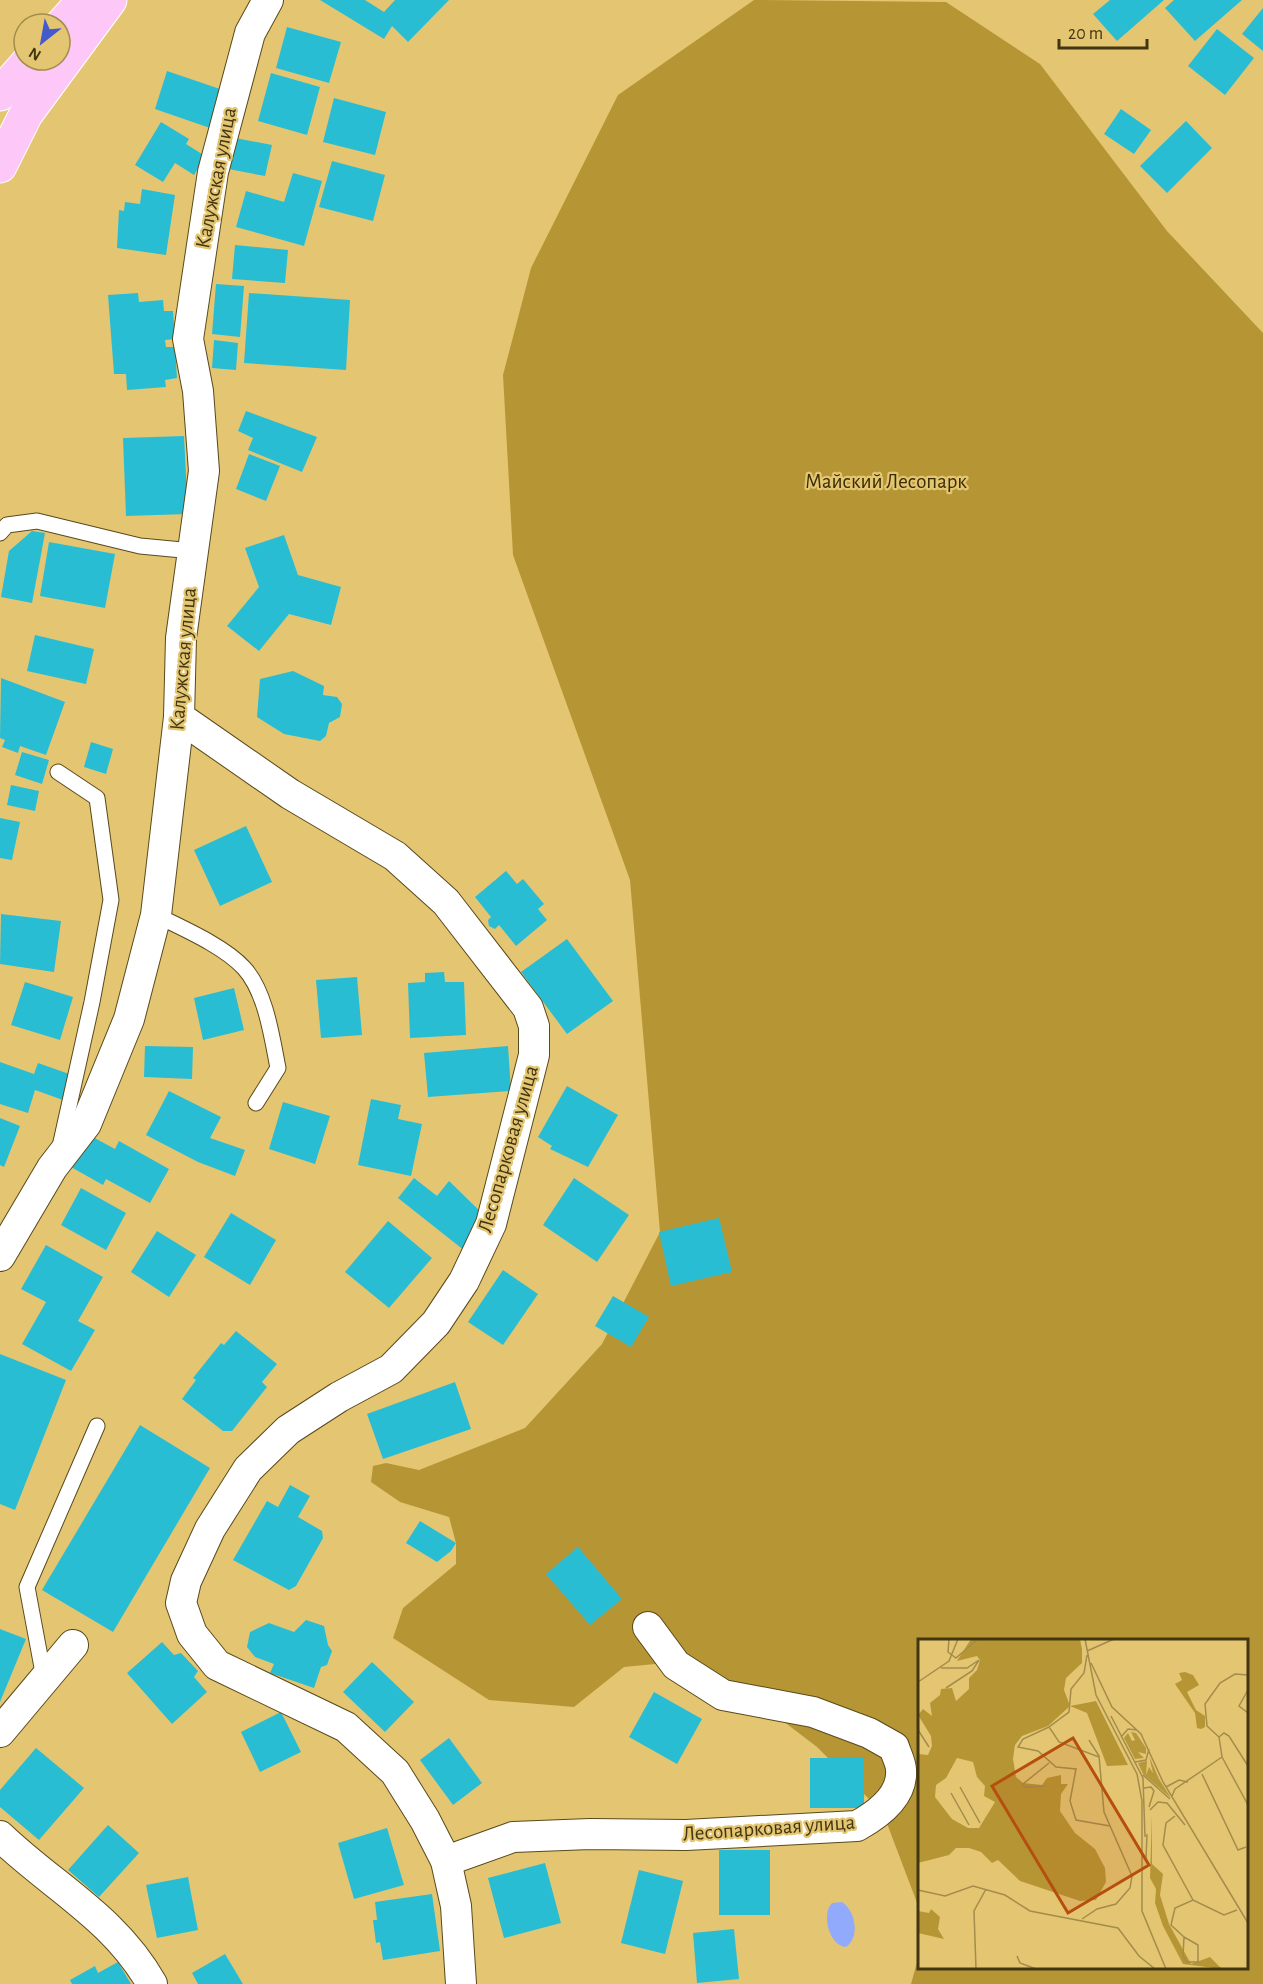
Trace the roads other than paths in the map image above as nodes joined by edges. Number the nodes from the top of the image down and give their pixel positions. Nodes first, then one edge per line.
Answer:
1 (84, 0) edge
2 (110, 0) edge
3 (268, 0) edge
4 (72, 14) edge
5 (19, 72) edge
6 (0, 94) edge
7 (26, 114) junction
8 (0, 152) edge
9 (0, 166) edge
10 (0, 533) edge
11 (193, 551) junction
12 (179, 717) junction
13 (58, 772) dead end
14 (156, 915) junction
15 (256, 1103) dead end
16 (52, 1168) junction
17 (0, 1256) edge
18 (97, 1426) dead end
19 (648, 1627) dead end
20 (73, 1645) dead end
21 (45, 1678) junction
22 (0, 1732) edge
23 (0, 1836) edge
24 (446, 1861) junction
25 (152, 1984) edge
26 (461, 1984) edge

1 - 4 main road
2 - 7 main road
3 - 11 street, Калужская улица
5 - 6 main road
7 - 8 main road
7 - 9 main road
10 - 11 lane
11 - 12 street, Калужская улица
12 - 14 street, Калужская улица
12 - 24 street, Лесопарковая улица
13 - 16 lane
14 - 15 lane
14 - 16 street, Калужская улица
16 - 17 street, Калужская улица
18 - 21 lane
19 - 24 street, Лесопарковая улица
20 - 21 street
21 - 22 street
23 - 25 street
24 - 26 street, Лесопарковая улица

